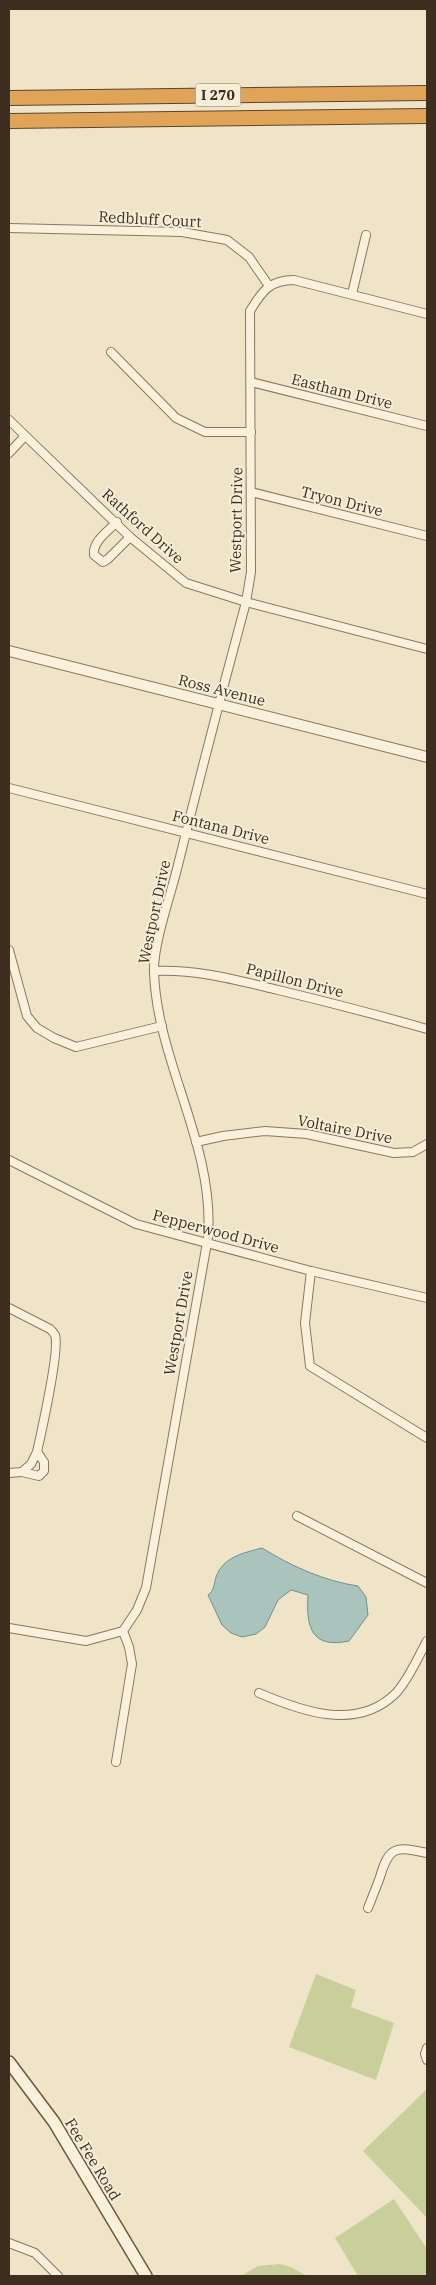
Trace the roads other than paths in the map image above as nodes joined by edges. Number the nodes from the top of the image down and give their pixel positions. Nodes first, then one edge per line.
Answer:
1 (427, 93) edge
2 (9, 98) edge
3 (427, 116) edge
4 (9, 121) edge
5 (9, 228) edge
6 (366, 235) dead end
7 (269, 286) junction
8 (352, 294) junction
9 (427, 314) edge
10 (111, 352) dead end
11 (251, 382) junction
12 (9, 420) edge
13 (427, 426) edge
14 (251, 432) junction
15 (24, 436) junction
16 (9, 453) edge
17 (251, 492) junction
18 (117, 522) junction
19 (427, 536) edge
20 (130, 537) junction
21 (246, 602) junction
22 (427, 649) edge
23 (9, 651) edge
24 (218, 704) junction
25 (427, 757) edge
26 (9, 788) edge
27 (186, 833) junction
28 (427, 894) edge
29 (9, 950) edge
30 (154, 971) junction
31 (162, 1026) junction
32 (427, 1029) edge
33 (196, 1142) junction
34 (427, 1144) edge
35 (9, 1160) edge
36 (206, 1242) junction
37 (311, 1270) junction
38 (427, 1298) edge
39 (9, 1308) edge
40 (427, 1438) edge
41 (37, 1452) junction
42 (22, 1472) junction
43 (9, 1473) edge
44 (297, 1516) dead end
45 (427, 1583) edge
46 (9, 1628) edge
47 (124, 1631) junction
48 (427, 1640) edge
49 (259, 1694) dead end
50 (116, 1762) dead end
51 (427, 1853) edge
52 (368, 1908) dead end
53 (427, 2048) edge
54 (427, 2060) edge
55 (9, 2062) edge
56 (9, 2243) edge
57 (58, 2276) edge
58 (146, 2276) edge

1 - 2 highway, I 270
3 - 4 highway, I 270
5 - 7 street, Redbluff Court
6 - 8 street
7 - 8 street
7 - 11 street, Westport Drive
8 - 9 street
10 - 14 street
11 - 13 street, Eastham Drive
11 - 14 street, Westport Drive
12 - 15 street, Rathford Drive
14 - 17 street, Westport Drive
15 - 16 street
15 - 18 street, Rathford Drive
17 - 19 street, Tryon Drive
17 - 21 street, Westport Drive
18 - 20 street, Rathford Drive
18 - 20 street
20 - 21 street, Rathford Drive
21 - 22 street, Rathford Drive
21 - 24 street, Westport Drive
23 - 24 street, Ross Avenue
24 - 25 street, Ross Avenue
24 - 27 street, Westport Drive
26 - 27 street, Fontana Drive
27 - 28 street, Fontana Drive
27 - 30 street, Westport Drive
29 - 31 street
30 - 31 street, Westport Drive
30 - 32 street, Papillon Drive
31 - 33 street, Westport Drive
33 - 34 street, Voltaire Drive
33 - 36 street, Westport Drive
35 - 36 street, Pepperwood Drive
36 - 37 street, Pepperwood Drive
36 - 47 street, Westport Drive
37 - 38 street, Pepperwood Drive
37 - 40 street
39 - 41 street
41 - 42 street
41 - 42 street
42 - 43 street
44 - 45 street
46 - 47 street
47 - 50 street
48 - 49 street
51 - 52 street
53 - 54 street
55 - 58 main road, Fee Fee Road
56 - 57 street

